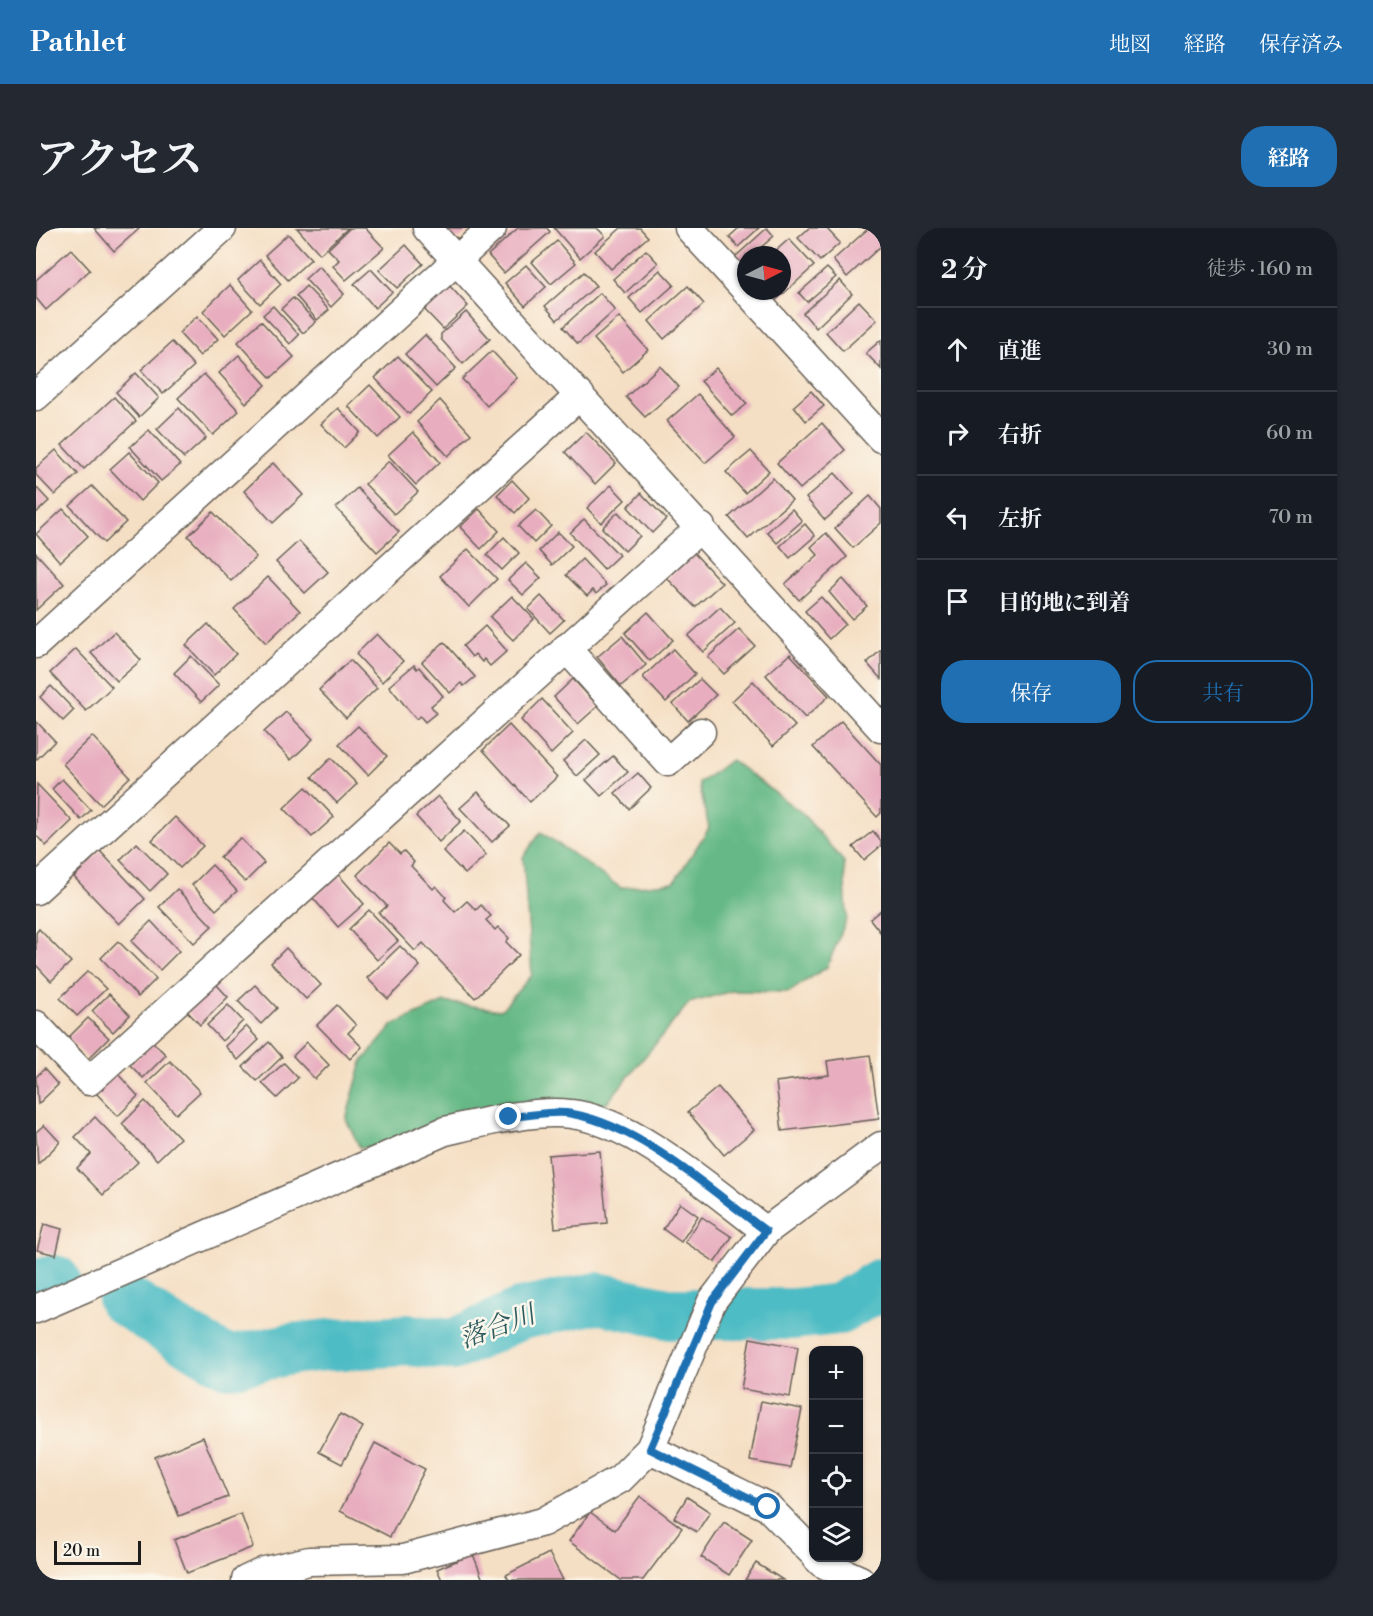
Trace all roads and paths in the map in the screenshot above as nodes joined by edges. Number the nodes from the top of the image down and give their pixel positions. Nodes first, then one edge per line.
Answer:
1 (222, 228) edge
2 (427, 228) edge
3 (492, 228) edge
4 (689, 228) edge
5 (457, 260) junction
6 (737, 281) edge
7 (754, 300) edge
8 (580, 395) junction
9 (36, 396) edge
10 (881, 438) edge
11 (700, 527) junction
12 (36, 644) edge
13 (566, 648) junction
14 (881, 728) edge
15 (701, 732) dead end
16 (36, 890) edge
17 (36, 1025) edge
18 (881, 1146) edge
19 (766, 1231) junction
20 (36, 1309) edge
21 (650, 1449) junction
22 (809, 1550) edge
23 (821, 1562) edge
24 (407, 1570) edge
25 (246, 1580) edge
26 (860, 1580) edge

1 - 9 street
2 - 5 street
3 - 5 street
4 - 6 street
5 - 8 street
5 - 12 street
7 - 10 street
8 - 11 street
8 - 16 street
11 - 13 street
11 - 14 street
13 - 15 street
13 - 17 street
18 - 19 street
19 - 20 street
19 - 21 street
21 - 22 street
21 - 24 street
23 - 26 street
24 - 25 street

